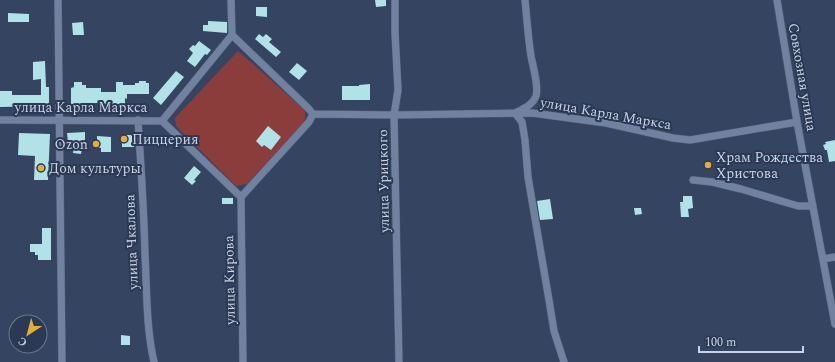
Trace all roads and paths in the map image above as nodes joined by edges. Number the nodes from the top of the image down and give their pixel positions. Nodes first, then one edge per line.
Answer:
1 (58, 0) edge
2 (231, 0) edge
3 (395, 0) edge
4 (525, 0) edge
5 (777, 0) edge
6 (232, 35) junction
7 (515, 113) junction
8 (313, 114) junction
9 (394, 115) junction
10 (0, 120) edge
11 (138, 120) junction
12 (60, 121) junction
13 (162, 121) junction
14 (797, 122) junction
15 (692, 180) dead end
16 (241, 197) junction
17 (813, 206) junction
18 (835, 257) edge
19 (823, 259) junction
20 (835, 324) edge
21 (62, 362) edge
22 (154, 362) edge
23 (243, 362) edge
24 (399, 362) edge
25 (564, 362) edge

1 - 12 street
2 - 6 street
3 - 9 street, улица Урицкого
4 - 7 street
5 - 14 street, Совхозная улица
6 - 8 street
6 - 13 street
7 - 9 street, улица Карла Маркса
7 - 14 street, улица Карла Маркса
7 - 25 street
8 - 9 street, улица Карла Маркса
8 - 16 street
9 - 24 street, улица Урицкого
10 - 12 street, улица Карла Маркса
11 - 12 street, улица Карла Маркса
11 - 13 street, улица Карла Маркса
11 - 22 street, улица Чкалова
12 - 21 street
13 - 16 street
14 - 17 street, Совхозная улица
15 - 17 street
16 - 23 street, улица Кирова
17 - 19 street, Совхозная улица
18 - 19 street
19 - 20 street, Совхозная улица

